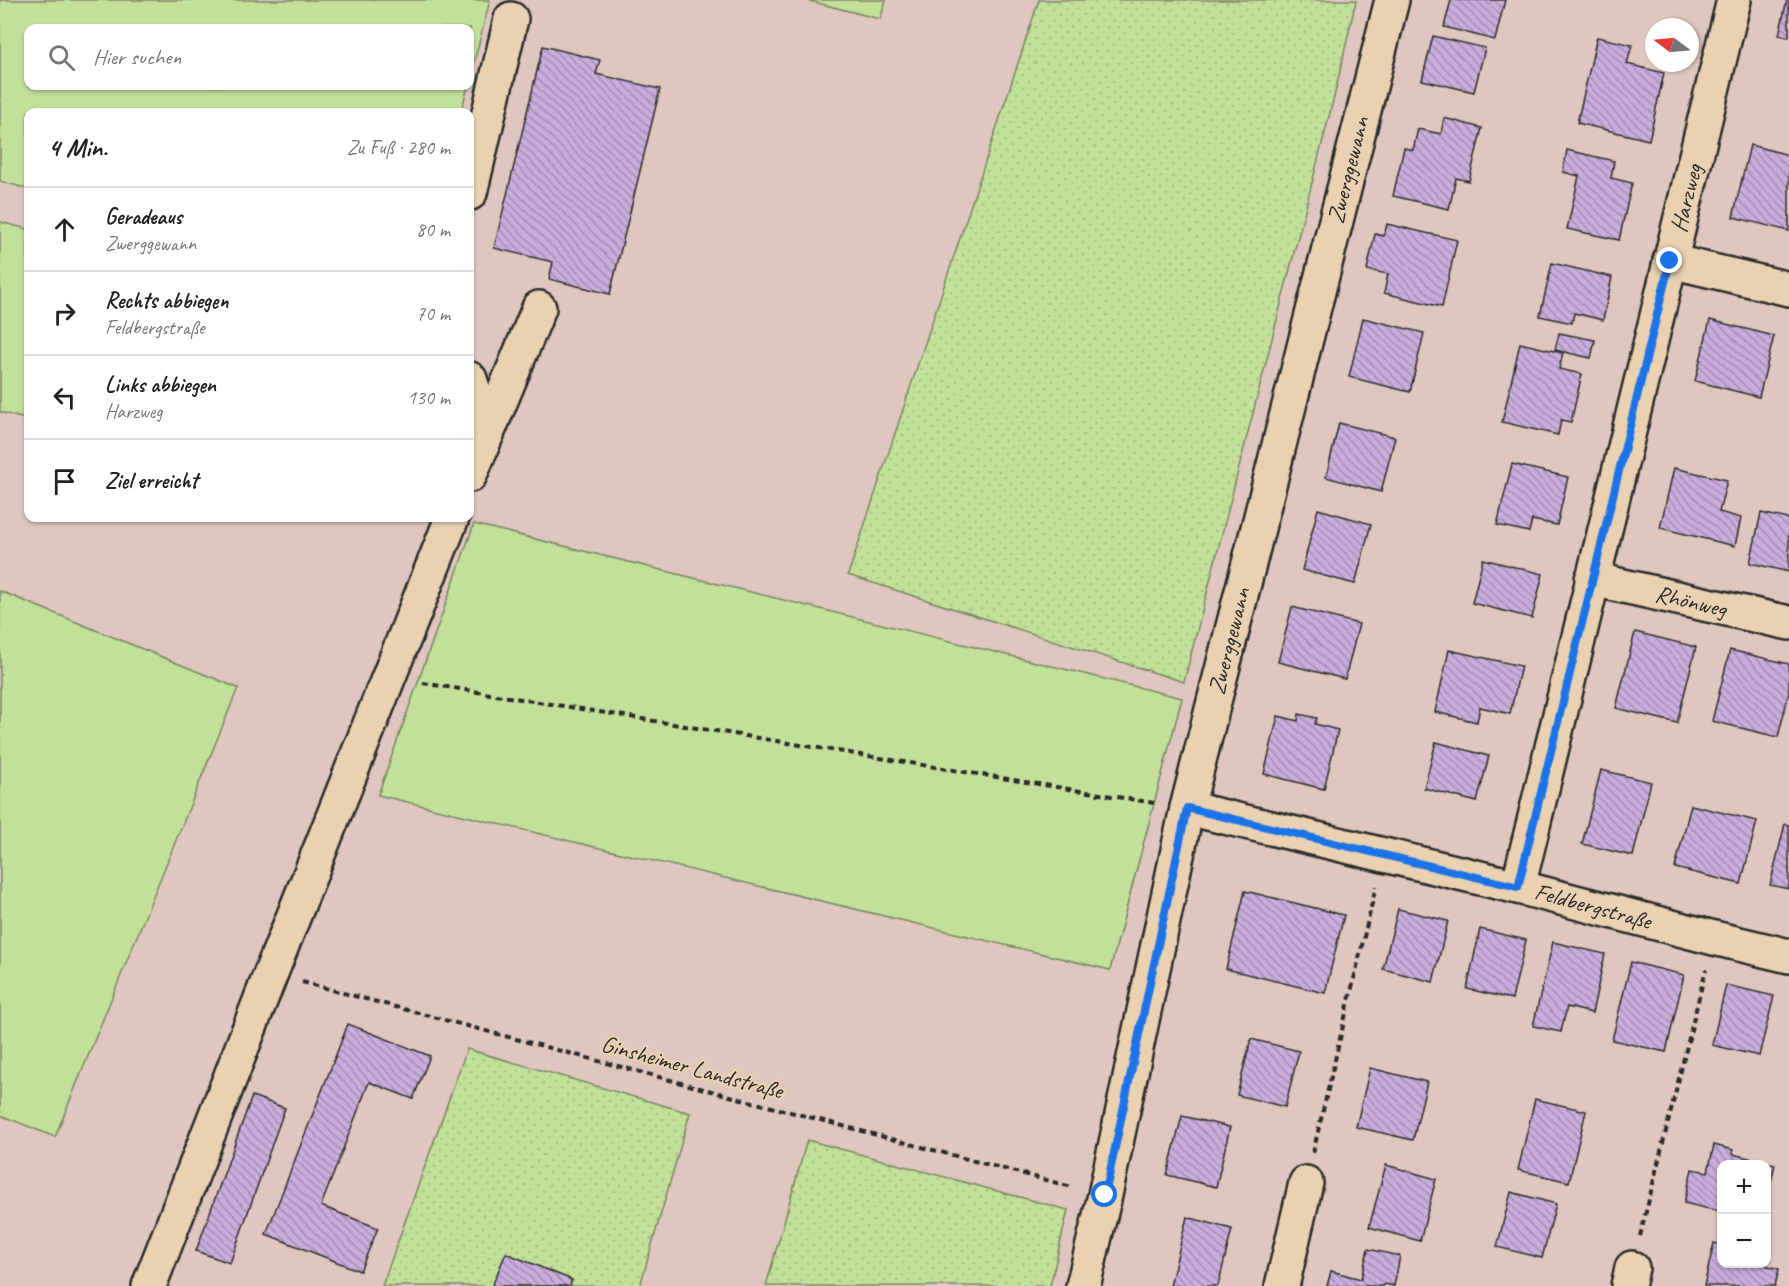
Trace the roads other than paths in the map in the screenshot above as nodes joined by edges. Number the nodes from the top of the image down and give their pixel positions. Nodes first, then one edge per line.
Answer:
1 (1392, 0) edge
2 (1734, 0) edge
3 (511, 19) dead end
4 (474, 176) edge
5 (1670, 261) junction
6 (1789, 289) edge
7 (539, 308) dead end
8 (474, 392) edge
9 (487, 433) junction
10 (474, 465) edge
11 (450, 522) edge
12 (1592, 579) junction
13 (1789, 623) edge
14 (1187, 808) junction
15 (1518, 887) junction
16 (1789, 956) edge
17 (1306, 1183) road end
18 (149, 1286) edge
19 (1083, 1286) edge
20 (1282, 1286) edge

1 - 14 street, Zwerggewann
2 - 5 street, Harzweg
3 - 4 street
5 - 6 street
5 - 12 street, Harzweg
7 - 9 street
8 - 9 street
9 - 10 street
11 - 18 street
12 - 13 street, Rhönweg
12 - 15 street, Harzweg
14 - 15 street, Feldbergstraße
14 - 19 street, Zwerggewann
15 - 16 street, Feldbergstraße
17 - 20 street

